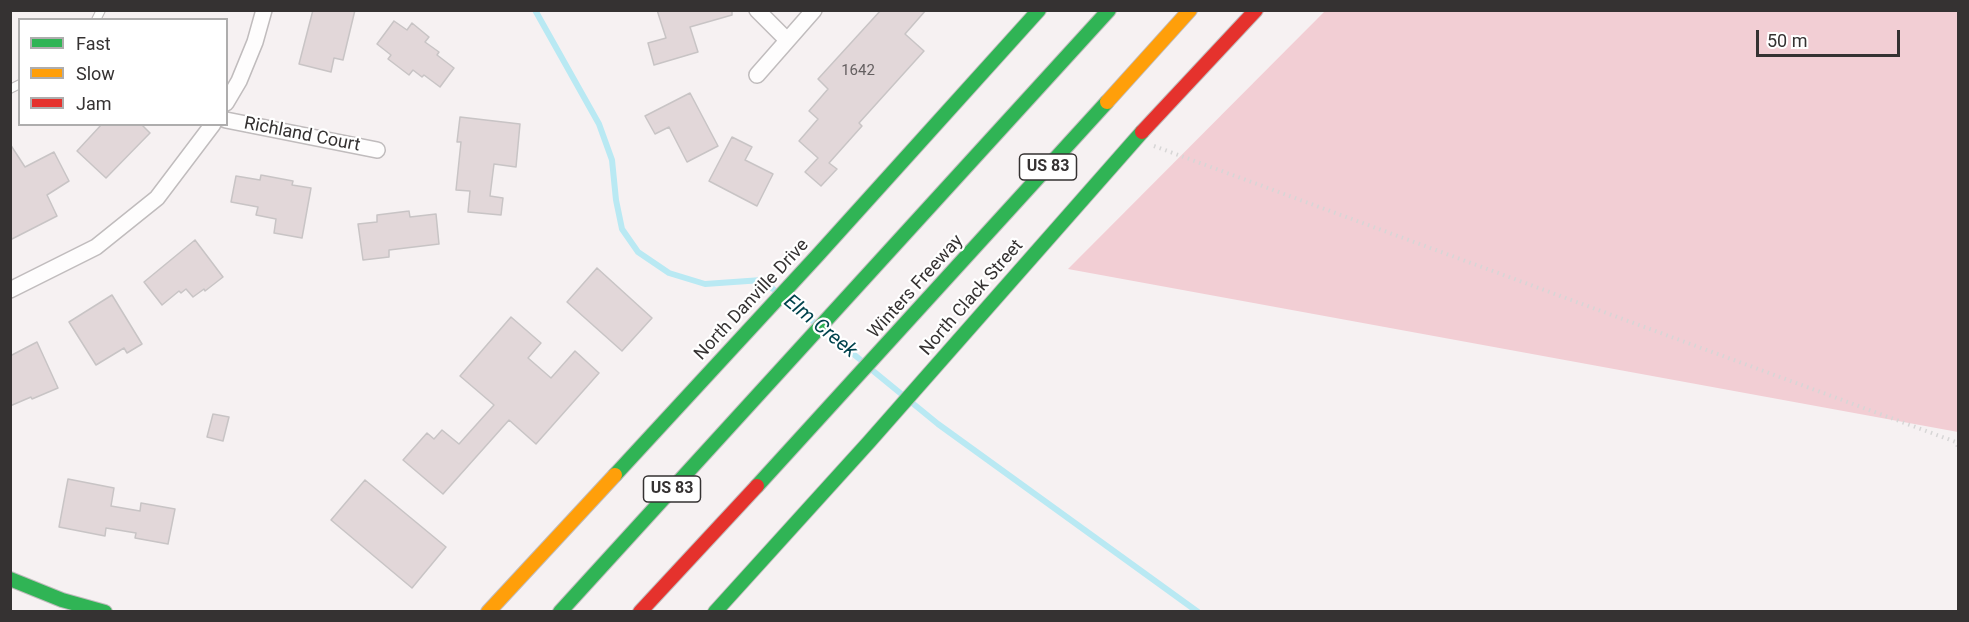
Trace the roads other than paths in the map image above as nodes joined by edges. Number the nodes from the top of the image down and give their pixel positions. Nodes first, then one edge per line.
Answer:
1 (264, 10) edge
2 (757, 10) edge
3 (814, 10) edge
4 (1039, 10) edge
5 (1109, 10) edge
6 (1190, 10) edge
7 (1256, 10) edge
8 (787, 40) junction
9 (757, 75) dead end
10 (228, 100) edge
11 (228, 120) edge
12 (211, 126) edge
13 (377, 150) dead end
14 (10, 290) edge
15 (10, 579) edge
16 (105, 612) edge
17 (488, 612) edge
18 (560, 612) edge
19 (640, 612) edge
20 (715, 612) edge

1 - 10 street
2 - 8 street
3 - 8 street
4 - 17 main road, North Danville Drive
5 - 18 main road, US 83
6 - 19 main road, Winters Freeway / US 83
7 - 20 main road, North Clack Street
8 - 9 street
11 - 13 street, Richland Court
12 - 14 street
15 - 16 main road

